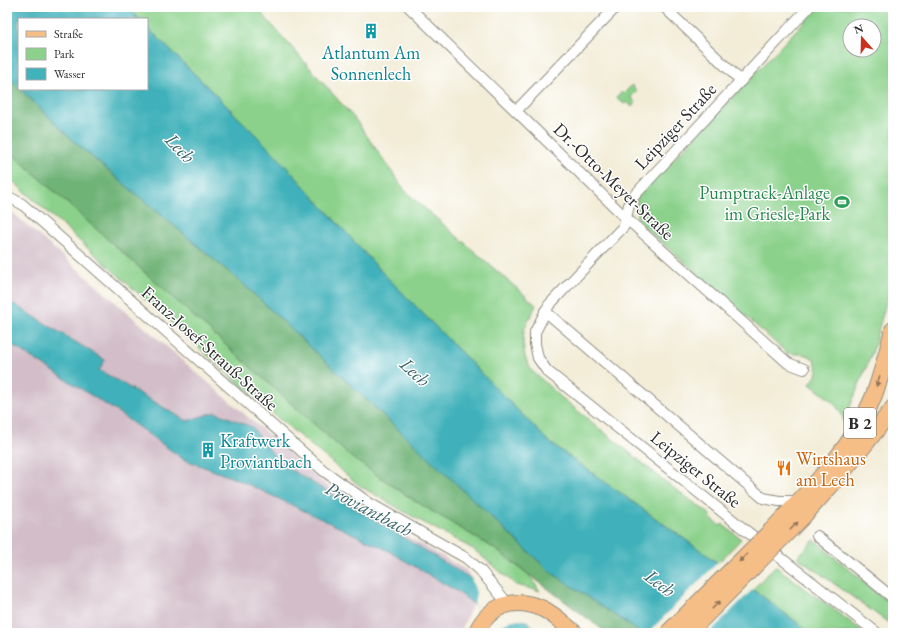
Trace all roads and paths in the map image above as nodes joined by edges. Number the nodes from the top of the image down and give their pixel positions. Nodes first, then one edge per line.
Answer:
1 (409, 7) edge
2 (616, 7) edge
3 (664, 7) edge
4 (809, 7) edge
5 (741, 81) junction
6 (516, 111) junction
7 (7, 196) edge
8 (626, 218) junction
9 (545, 311) junction
10 (893, 330) edge
11 (804, 369) dead end
12 (893, 408) edge
13 (803, 507) junction
14 (776, 535) junction
15 (816, 536) dead end
16 (893, 598) edge
17 (508, 604) junction
18 (476, 633) edge
19 (575, 633) edge
20 (668, 633) edge
21 (688, 633) edge
22 (877, 633) edge

1 - 6 street, Dr.-Otto-Meyer-Straße
2 - 6 street
3 - 5 street
4 - 5 street, Leipziger Straße
5 - 8 street, Leipziger Straße
6 - 8 street, Dr.-Otto-Meyer-Straße
7 - 17 street, Franz-Josef-Strauß-Straße
8 - 9 street, Leipziger Straße
8 - 11 street, Dr.-Otto-Meyer-Straße
9 - 13 street, Leipziger Straße
9 - 22 street, Leipziger Straße
10 -> 13 main road, B 2
12 - 13 main road, B 2
13 - 14 main road, B 2
14 -> 20 main road, B 2, bridge
21 -> 14 main road, B 2, bridge
15 - 16 street
17 - 18 main road
17 - 19 main road

